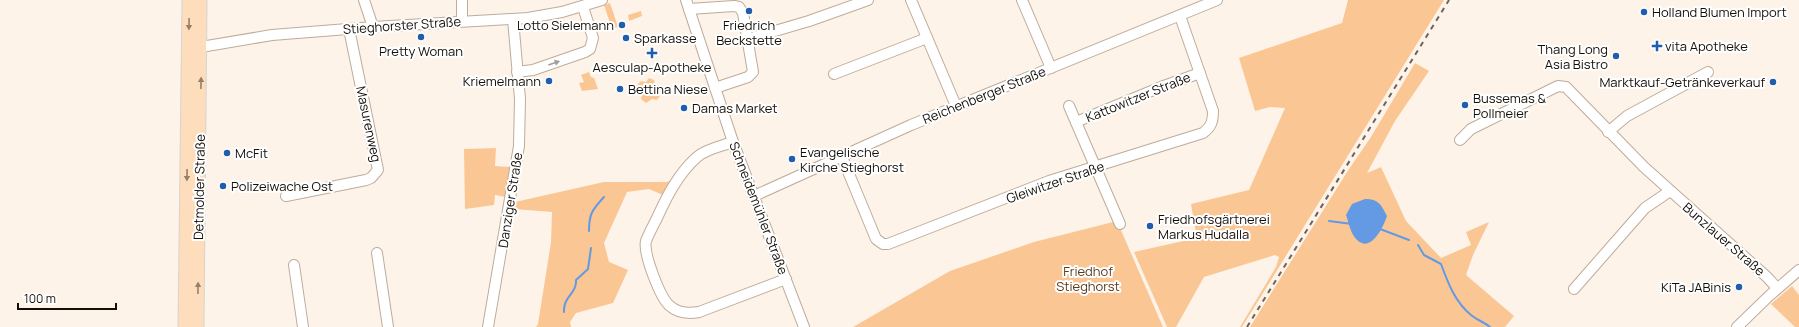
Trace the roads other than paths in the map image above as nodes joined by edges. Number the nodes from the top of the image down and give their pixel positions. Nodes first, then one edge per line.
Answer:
1 (189, 0) edge
2 (200, 0) edge
3 (364, 0) edge
4 (462, 0) edge
5 (602, 0) edge
6 (868, 0) edge
7 (911, 0) edge
8 (1022, 0) edge
9 (1217, 0) edge
10 (688, 5) edge
11 (583, 7) junction
12 (1180, 16) junction
13 (514, 19) junction
14 (462, 21) junction
15 (373, 26) junction
16 (348, 29) junction
17 (927, 38) junction
18 (748, 39) junction
19 (195, 47) junction
20 (1051, 68) junction
21 (517, 72) junction
22 (1708, 72) dead end
23 (1200, 73) junction
24 (834, 74) dead end
25 (715, 88) junction
26 (956, 106) junction
27 (1069, 106) dead end
28 (1076, 122) junction
29 (1608, 132) junction
30 (194, 136) junction
31 (1460, 140) dead end
32 (733, 142) junction
33 (842, 156) junction
34 (1096, 167) junction
35 (1670, 191) junction
36 (286, 196) dead end
37 (754, 196) junction
38 (1120, 224) dead end
39 (377, 253) dead end
40 (294, 265) dead end
41 (1799, 270) edge
42 (786, 279) junction
43 (1777, 288) junction
44 (1574, 290) dead end
45 (185, 327) edge
46 (198, 327) edge
47 (303, 327) edge
48 (388, 327) edge
49 (488, 327) edge
50 (804, 327) edge
51 (1737, 327) edge

1 -> 19 main road, Detmolder Straße
2 - 19 main road, Detmolder Straße
3 - 15 street
4 - 14 street
5 - 11 street, Stieghorster Straße
6 - 18 street
7 - 17 street
8 - 20 street
9 - 12 street, Reichenberger Straße
10 - 18 street, Schneidemühler Straße
10 - 25 street, Schneidemühler Straße
11 - 13 street, Stieghorster Straße
21 -> 11 street
12 - 20 street, Reichenberger Straße
12 - 23 street, Gleiwitzer Straße
13 - 14 street, Stieghorster Straße
13 - 21 street, Danziger Straße
14 - 15 street, Stieghorster Straße
15 - 16 street, Stieghorster Straße
16 - 19 street, Stieghorster Straße
16 - 36 street, Masurenweg
17 - 24 street
17 - 26 street
18 - 25 street, Schneidemühler Straße
19 - 30 main road, Detmolder Straße
20 - 26 street, Reichenberger Straße
21 - 49 street, Danziger Straße
22 - 29 street
23 - 28 street, Kattowitzer Straße
23 - 34 street, Gleiwitzer Straße
25 - 32 street, Schneidemühler Straße
26 - 33 street, Reichenberger Straße
27 - 28 street
28 - 34 street
29 - 31 street, Bunzlauer Straße
29 - 35 street, Bunzlauer Straße
30 -> 45 main road, Detmolder Straße
46 -> 30 main road, Detmolder Straße
32 - 37 street, Schneidemühler Straße
32 - 42 street
33 - 34 street, Gleiwitzer Straße
33 - 37 street, Reichenberger Straße
34 - 38 street
35 - 43 street, Bunzlauer Straße
35 - 44 street
37 - 42 street, Schneidemühler Straße
39 - 48 street
40 - 47 street
41 - 43 street
42 - 50 street, Schneidemühler Straße
43 - 51 street

